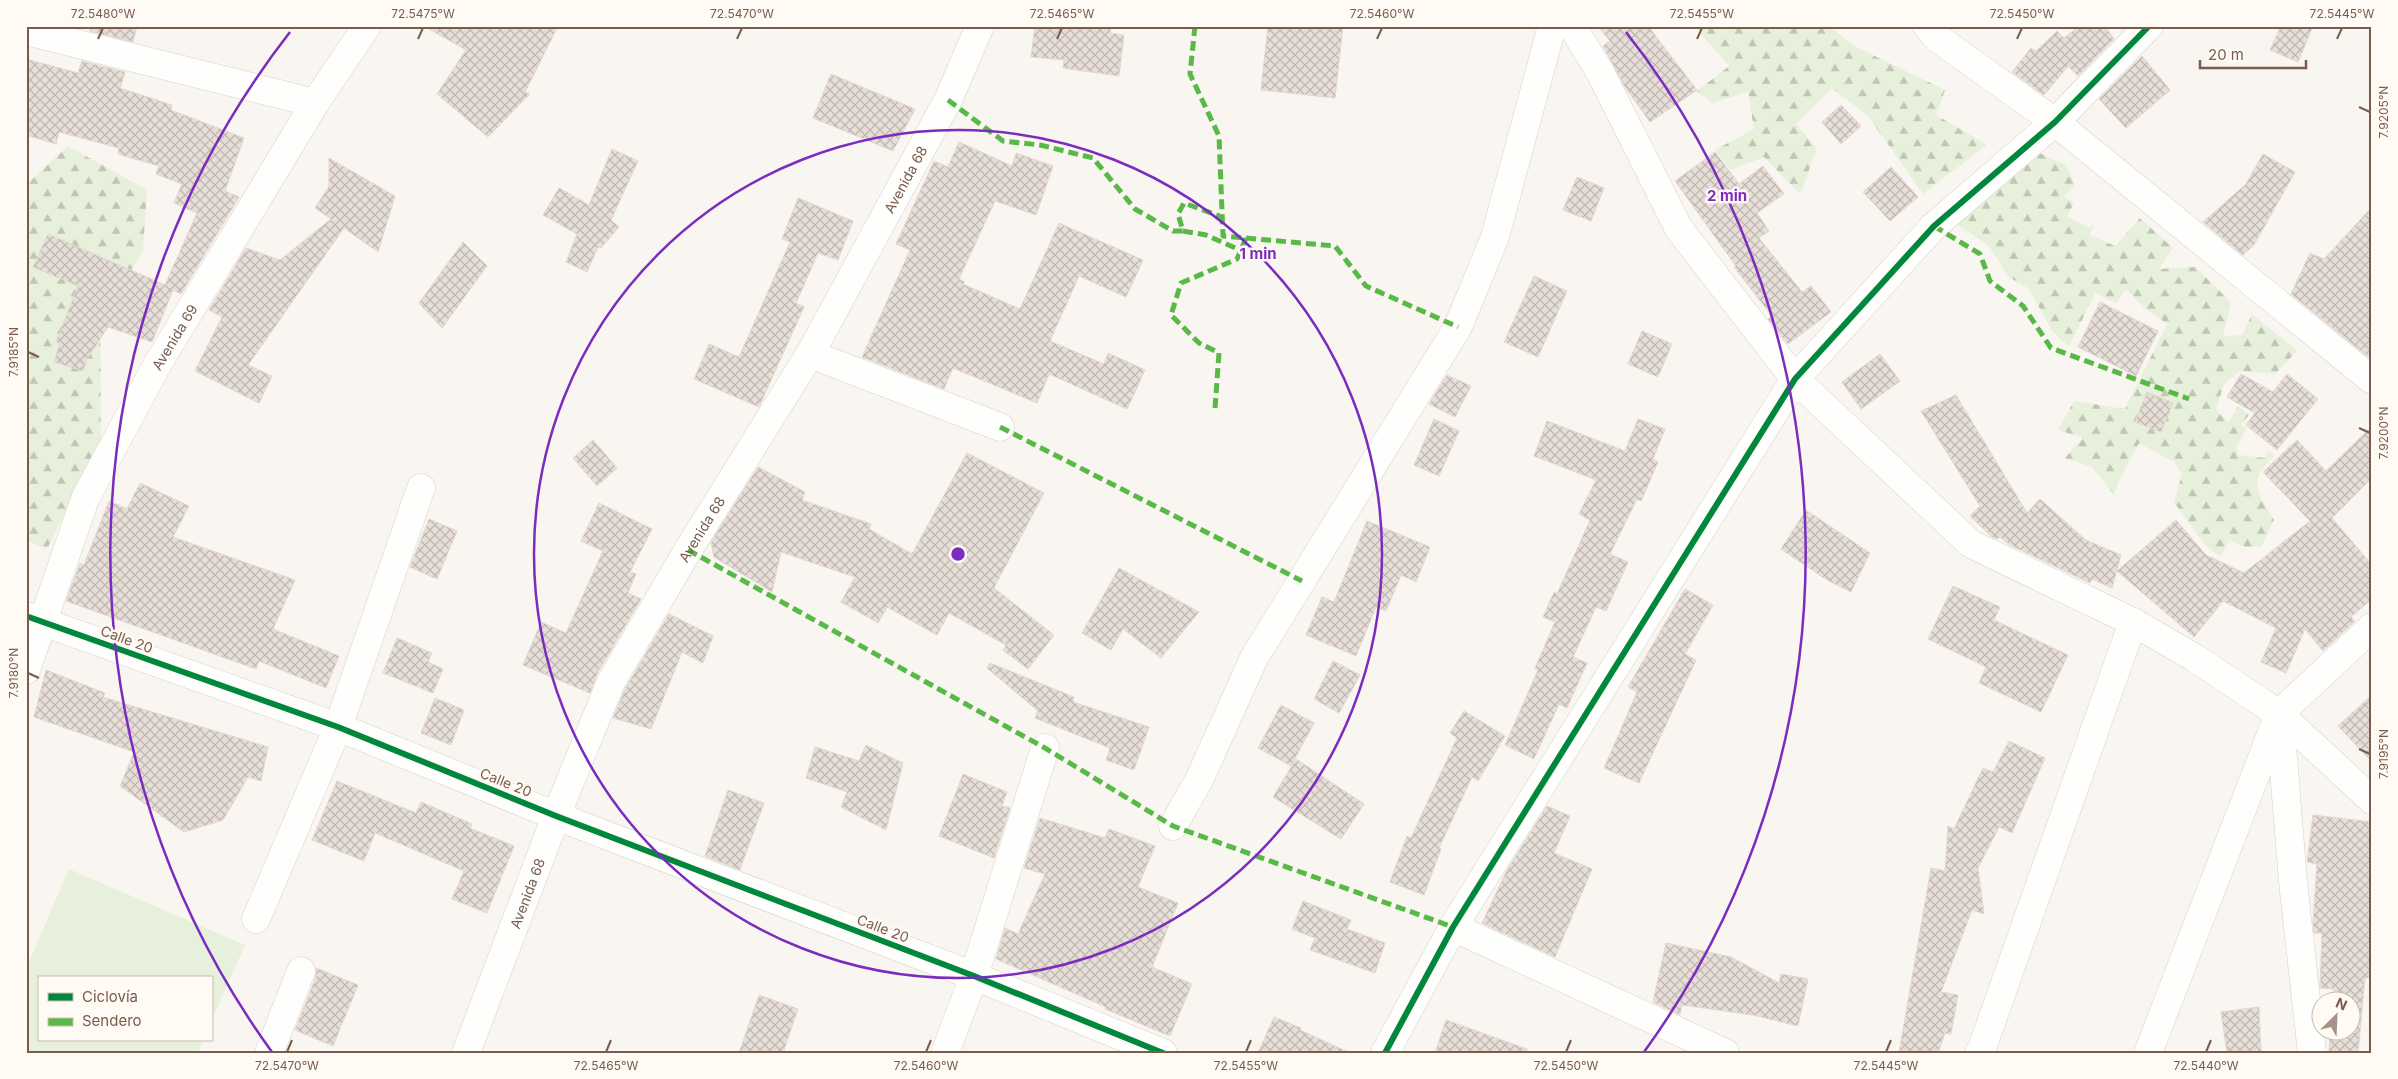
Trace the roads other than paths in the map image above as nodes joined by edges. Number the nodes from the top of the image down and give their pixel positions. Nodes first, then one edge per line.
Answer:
1 (367, 26) edge
2 (980, 26) edge
3 (1552, 26) edge
4 (1572, 26) edge
5 (1927, 26) edge
6 (2149, 26) edge
7 (26, 31) edge
8 (315, 103) junction
9 (2055, 122) junction
10 (810, 354) junction
11 (1794, 378) junction
12 (2372, 380) edge
13 (1000, 427) dead end
14 (422, 488) dead end
15 (34, 619) edge
16 (2133, 622) junction
17 (2372, 627) edge
18 (26, 670) edge
19 (2279, 714) junction
20 (338, 727) junction
21 (1045, 748) dead end
22 (2372, 800) edge
23 (556, 816) junction
24 (1172, 826) dead end
25 (256, 919) dead end
26 (1452, 927) junction
27 (301, 971) dead end
28 (974, 976) junction
29 (269, 1053) edge
30 (466, 1053) edge
31 (945, 1053) edge
32 (1164, 1053) edge
33 (1385, 1053) edge
34 (1725, 1053) edge
35 (1979, 1053) edge
36 (2148, 1053) edge
37 (2312, 1053) edge

1 - 8 street, Avenida 69
2 - 10 street, Avenida 68
3 - 24 street
4 - 11 street
5 - 9 street
6 - 9 street
7 - 8 street
8 - 15 street, Avenida 69
9 - 11 street
9 - 12 street
10 - 13 street
10 - 23 street, Avenida 68
11 - 16 street
11 - 26 street
14 - 20 street
15 - 18 street, Avenida 69
15 - 20 street, Calle 20
16 - 19 street
16 - 35 street
17 - 19 street
19 - 22 street
19 - 36 street
19 - 37 street
20 - 23 street, Calle 20
20 - 25 street
21 - 28 street
23 - 28 street, Calle 20
23 - 30 street, Avenida 68
26 - 33 street
26 - 34 street
27 - 29 street
28 - 31 street
28 - 32 street, Calle 20

